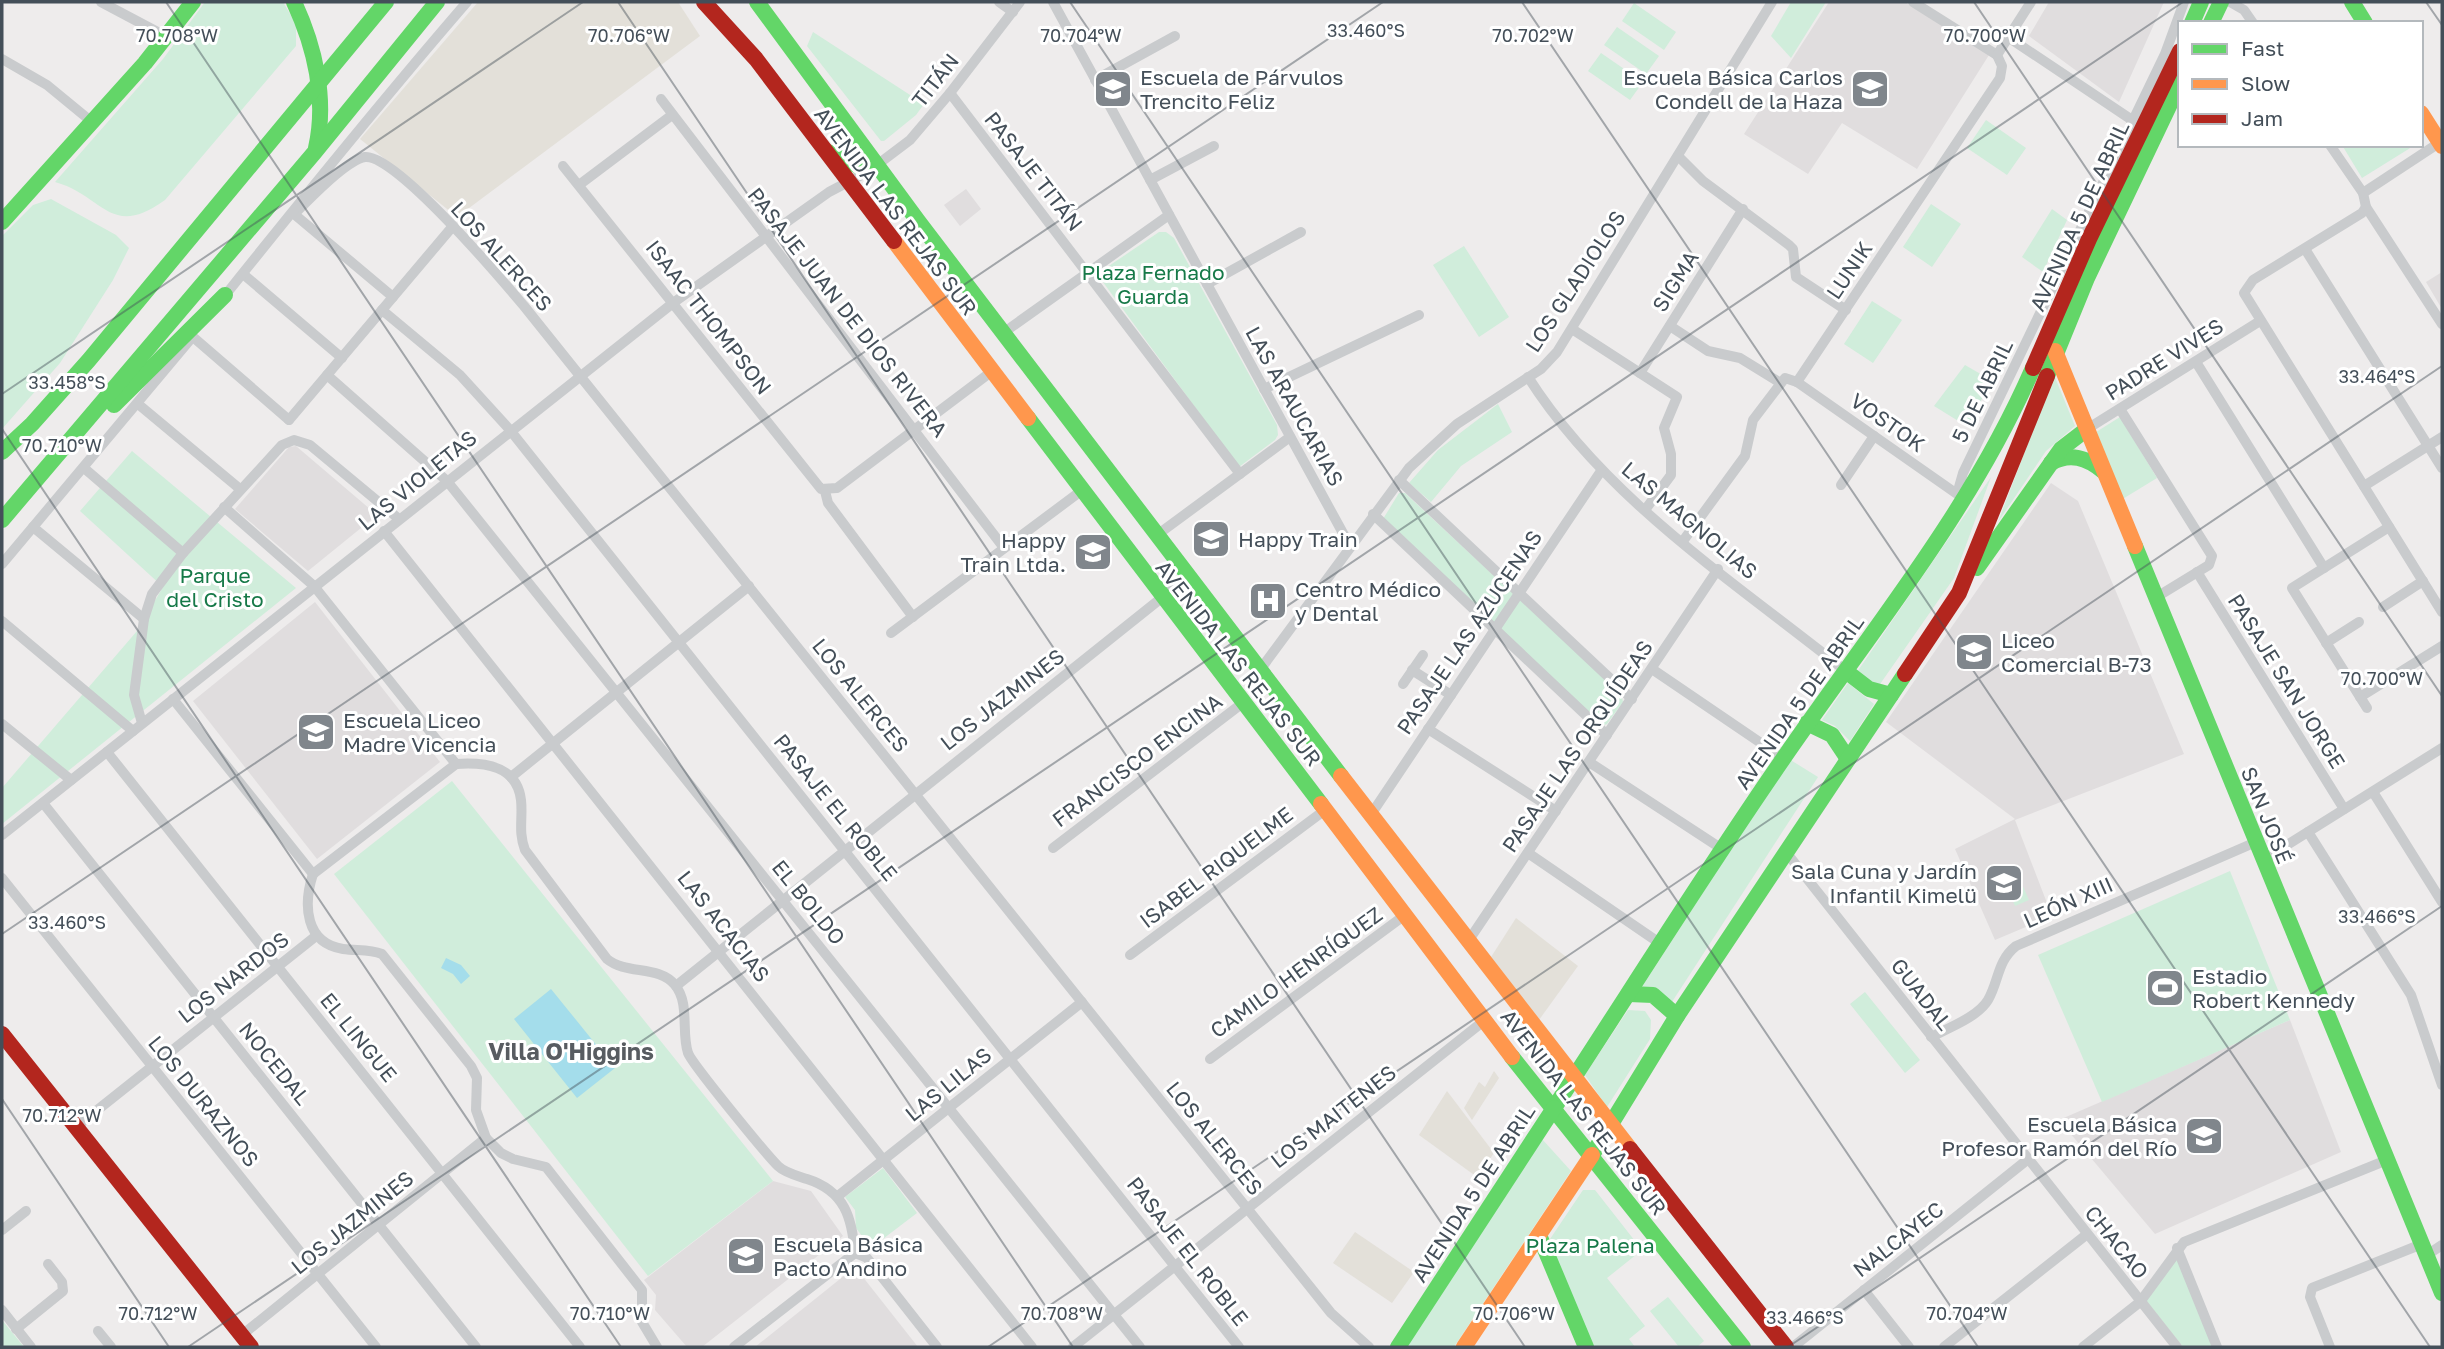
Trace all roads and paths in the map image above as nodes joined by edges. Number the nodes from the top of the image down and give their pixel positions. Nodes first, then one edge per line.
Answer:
1 (101, 2) edge
2 (193, 2) edge
3 (294, 2) edge
4 (386, 2) edge
5 (437, 2) edge
6 (467, 2) edge
7 (704, 2) edge
8 (757, 2) edge
9 (999, 2) edge
10 (1020, 2) edge
11 (1053, 2) edge
12 (1772, 2) edge
13 (1913, 2) edge
14 (2031, 2) edge
15 (2184, 2) edge
16 (2201, 2) edge
17 (2221, 2) edge
18 (2230, 2) edge
19 (2352, 2) edge
20 (1013, 12) junction
21 (2193, 21) edge
22 (2212, 21) edge
23 (2252, 21) edge
24 (2364, 21) edge
25 (1175, 36) dead end
26 (167, 37) junction
27 (2008, 37) junction
28 (1997, 55) junction
29 (2178, 55) edge
30 (2, 59) edge
31 (1095, 80) junction
32 (317, 84) junction
33 (2178, 87) edge
34 (950, 93) junction
35 (660, 99) dead end
36 (673, 115) junction
37 (2423, 116) edge
38 (2133, 120) junction
39 (92, 122) junction
40 (2441, 143) edge
41 (1214, 146) dead end
42 (2331, 147) edge
43 (822, 149) junction
44 (314, 153) junction
45 (1678, 156) junction
46 (564, 166) dead end
47 (872, 168) junction
48 (1150, 180) junction
49 (847, 182) junction
50 (579, 185) junction
51 (2363, 193) junction
52 (2366, 207) junction
53 (1743, 209) junction
54 (294, 214) junction
55 (1169, 215) junction
56 (2, 222) edge
57 (453, 226) junction
58 (1301, 232) dead end
59 (765, 238) junction
60 (2305, 248) junction
61 (1088, 272) junction
62 (243, 274) junction
63 (1207, 284) junction
64 (225, 295) junction
65 (393, 297) junction
66 (673, 303) junction
67 (382, 310) junction
68 (1846, 310) junction
69 (1419, 315) dead end
70 (2260, 321) junction
71 (2442, 324) edge
72 (1670, 326) junction
73 (1572, 329) junction
74 (1003, 333) junction
75 (193, 337) junction
76 (2055, 351) junction
77 (342, 358) junction
78 (2196, 362) junction
79 (991, 372) junction
80 (1640, 373) junction
81 (327, 375) junction
82 (579, 375) junction
83 (1528, 377) junction
84 (1779, 382) junction
85 (1797, 382) junction
86 (1264, 389) junction
87 (138, 404) junction
88 (2120, 409) junction
89 (289, 420) junction
90 (32, 424) junction
91 (2087, 429) junction
92 (510, 430) junction
93 (915, 431) junction
94 (1874, 436) junction
95 (1290, 437) junction
96 (2442, 437) edge
97 (294, 440) junction
98 (2428, 446) junction
99 (2, 452) edge
100 (2, 462) edge
101 (2049, 465) junction
102 (47, 467) junction
103 (84, 468) junction
104 (2442, 468) edge
105 (1601, 471) junction
106 (2104, 471) junction
107 (1240, 474) junction
108 (447, 481) junction
109 (1399, 481) junction
110 (1841, 485) dead end
111 (2364, 486) junction
112 (240, 489) junction
113 (825, 491) junction
114 (1081, 491) junction
115 (1957, 494) junction
116 (224, 507) junction
117 (1645, 510) junction
118 (1958, 512) junction
119 (1373, 514) junction
120 (399, 519) junction
121 (2, 520) edge
122 (33, 527) junction
123 (2389, 527) junction
124 (384, 531) junction
125 (1157, 535) junction
126 (1684, 541) junction
127 (1350, 547) junction
128 (1004, 548) junction
129 (183, 553) junction
130 (2, 564) edge
131 (2324, 568) junction
132 (1718, 569) junction
133 (2197, 572) junction
134 (1189, 576) junction
135 (2423, 581) junction
136 (314, 586) junction
137 (749, 586) junction
138 (1959, 593) junction
139 (1518, 594) junction
140 (1162, 598) junction
141 (2155, 598) junction
142 (2383, 607) dead end
143 (2442, 612) edge
144 (914, 617) junction
145 (145, 619) junction
146 (2, 621) edge
147 (2359, 622) dead end
148 (1494, 630) junction
149 (891, 633) dead end
150 (680, 643) junction
151 (2326, 643) junction
152 (2442, 646) edge
153 (1423, 655) dead end
154 (1651, 669) junction
155 (1259, 670) junction
156 (1412, 670) junction
157 (1847, 671) junction
158 (1403, 684) dead end
159 (617, 693) junction
160 (1451, 695) junction
161 (1891, 695) junction
162 (173, 699) junction
163 (1632, 699) junction
164 (1244, 702) junction
165 (1807, 723) junction
166 (2, 724) edge
167 (138, 727) junction
168 (1427, 729) junction
169 (1607, 735) junction
170 (554, 743) junction
171 (107, 752) junction
172 (2441, 752) edge
173 (1783, 758) junction
174 (1848, 759) junction
175 (1589, 762) junction
176 (456, 764) junction
177 (511, 777) junction
178 (71, 780) junction
179 (914, 792) junction
180 (2373, 792) junction
181 (43, 803) junction
182 (2344, 809) junction
183 (1325, 810) junction
184 (1556, 811) junction
185 (1370, 816) junction
186 (3, 832) edge
187 (2308, 832) junction
188 (2256, 842) junction
189 (1053, 848) dead end
190 (844, 849) junction
191 (1722, 849) junction
192 (1786, 852) junction
193 (1528, 853) junction
194 (2263, 860) junction
195 (313, 874) junction
196 (2, 878) edge
197 (782, 899) junction
198 (2442, 902) edge
199 (1405, 915) junction
200 (316, 936) junction
201 (1467, 943) junction
202 (1661, 944) junction
203 (719, 950) junction
204 (1130, 955) dead end
205 (278, 967) junction
206 (676, 986) junction
207 (1629, 994) junction
208 (1082, 1002) junction
209 (1677, 1016) junction
210 (214, 1018) junction
211 (1485, 1020) junction
212 (2, 1034) edge
213 (1931, 1037) junction
214 (1011, 1058) junction
215 (1210, 1059) dead end
216 (152, 1067) junction
217 (1573, 1079) junction
218 (2442, 1085) edge
219 (949, 1108) junction
220 (1554, 1108) junction
221 (1611, 1125) junction
222 (76, 1127) junction
223 (486, 1138) junction
224 (1592, 1155) junction
225 (884, 1159) junction
226 (2027, 1160) junction
227 (2387, 1160) junction
228 (443, 1173) junction
229 (838, 1196) junction
230 (1247, 1209) junction
231 (26, 1211) dead end
232 (379, 1225) junction
233 (2, 1230) edge
234 (2086, 1235) junction
235 (1539, 1236) junction
236 (2442, 1245) edge
237 (2177, 1248) junction
238 (2424, 1249) junction
239 (855, 1253) junction
240 (48, 1264) dead end
241 (1176, 1265) junction
242 (318, 1274) junction
243 (1864, 1290) junction
244 (2442, 1293) edge
245 (2140, 1302) junction
246 (2, 1310) edge
247 (1114, 1315) junction
248 (16, 1329) junction
249 (98, 1331) dead end
250 (247, 1341) edge
251 (652, 1346) edge
252 (31, 1347) edge
253 (111, 1347) edge
254 (376, 1347) edge
255 (476, 1347) edge
256 (580, 1347) edge
257 (734, 1347) edge
258 (937, 1347) edge
259 (1032, 1347) edge
260 (1073, 1347) edge
261 (1140, 1347) edge
262 (1239, 1347) edge
263 (1369, 1347) edge
264 (1398, 1347) edge
265 (1464, 1347) edge
266 (1586, 1347) edge
267 (1743, 1347) edge
268 (1786, 1347) edge
269 (1793, 1347) edge
270 (1909, 1347) edge
271 (1944, 1347) edge
272 (2083, 1347) edge
273 (2176, 1347) edge
274 (2217, 1347) edge
275 (2330, 1347) edge

1 - 26 street
2 - 26 main road
3 - 32 main road
4 - 32 main road
5 - 44 main road
6 - 54 street
7 - 43 main road, AVENIDA LAS REJAS SUR
8 - 47 main road, AVENIDA LAS REJAS SUR
9 - 20 street
10 - 20 street, TITÁN
11 - 31 street, LAS ARAUCARIAS
12 - 45 street, LOS GLADIOLOS
13 - 28 street
14 - 27 street, LUNIK
15 - 38 street, 5 DE ABRIL
16 - 21 main road
17 - 22 main road
18 - 23 street
19 - 24 main road
20 - 34 street, TITÁN
25 - 31 street
26 - 39 main road
27 - 28 street, LUNIK
27 - 38 street
28 - 68 street, LUNIK
29 - 118 main road, AVENIDA 5 DE ABRIL
30 - 39 street
31 - 48 street, LAS ARAUCARIAS
32 - 44 main road
32 - 90 main road
33 - 76 main road, AVENIDA 5 DE ABRIL
34 - 47 street, TITÁN
34 - 61 street, PASAJE TITÁN
35 - 36 street, PASAJE JUAN DE DIOS RIVERA
36 - 50 street
36 - 59 street, PASAJE JUAN DE DIOS RIVERA
37 - 40 main road
38 - 115 street, 5 DE ABRIL
39 - 56 main road
40 - 51 street
41 - 48 street
42 - 51 street
43 - 47 main road
43 - 49 main road, AVENIDA LAS REJAS SUR
44 - 102 main road
45 - 53 street
45 - 73 street, LOS GLADIOLOS
46 - 50 street, ISAAC THOMPSON
47 - 49 street, LAS VIOLETAS
47 - 74 main road, AVENIDA LAS REJAS SUR
48 - 55 street, LAS ARAUCARIAS
49 - 59 street, LAS VIOLETAS
49 - 79 main road, AVENIDA LAS REJAS SUR
50 - 66 street, ISAAC THOMPSON
51 - 52 street
52 - 60 street
52 - 71 street
53 - 68 street
53 - 72 street, SIGMA
54 - 57 street, LOS ALERCES
54 - 62 street
54 - 65 street
55 - 61 street
55 - 63 street, LAS ARAUCARIAS
57 - 65 street
57 - 82 street, LOS ALERCES
58 - 63 street
59 - 66 street, LAS VIOLETAS
59 - 93 street, PASAJE JUAN DE DIOS RIVERA
60 - 70 street
60 - 98 street
61 - 74 street
61 - 107 street
62 - 64 street
62 - 77 street
63 - 86 street, LAS ARAUCARIAS
64 - 75 street
64 - 102 main road
65 - 67 street
66 - 82 street, LAS VIOLETAS
66 - 113 street, ISAAC THOMPSON
67 - 77 street
67 - 92 street, PASAJE EL ROBLE
68 - 85 street, LUNIK
69 - 86 street
70 - 78 street, PADRE VIVES
70 - 111 street
72 - 80 street, SIGMA
72 - 84 street
73 - 80 street
73 - 83 street, LOS GLADIOLOS
74 - 125 main road, AVENIDA LAS REJAS SUR
75 - 87 street
75 - 89 street
76 - 91 main road, SAN JOSÉ
76 - 138 main road, AVENIDA 5 DE ABRIL
77 - 81 street
78 - 88 street, PADRE VIVES
78 - 131 street
79 - 93 street
79 - 114 main road, AVENIDA LAS REJAS SUR
80 - 117 street
81 - 89 street
81 - 108 street, EL BOLDO
82 - 92 street, LAS VIOLETAS
82 - 137 street, LOS ALERCES
83 - 105 street, LAS MAGNOLIAS
83 - 109 street, LOS GLADIOLOS
84 - 85 street
84 - 126 street
85 - 94 street, VOSTOK
86 - 95 street, LAS ARAUCARIAS
87 - 103 street
87 - 112 street
88 - 91 street, PADRE VIVES
88 - 133 street
89 - 97 street
90 - 99 main road
90 - 100 main road
91 - 101 main road
91 - 106 main road, SAN JOSÉ
92 - 108 street, LAS VIOLETAS
92 - 150 street, PASAJE EL ROBLE
93 - 113 street
93 - 128 street, PASAJE JUAN DE DIOS RIVERA
94 - 110 street
94 - 115 street, VOSTOK
95 - 107 street
95 - 127 street, LAS ARAUCARIAS
96 - 98 street
97 - 112 street
97 - 120 street
98 - 104 street
98 - 111 street
101 - 106 main road
101 - 138 main road
102 - 121 main road
103 - 122 street
103 - 129 street
105 - 117 street, LAS MAGNOLIAS
105 - 139 street, PASAJE LAS AZUCENAS
106 - 141 main road, SAN JOSÉ
107 - 125 street
108 - 120 street, LAS VIOLETAS
108 - 159 street, EL BOLDO
109 - 119 street, LOS GLADIOLOS
109 - 139 street
111 - 123 street
112 - 116 street
113 - 144 street, ISAAC THOMPSON
114 - 128 street
114 - 140 main road, AVENIDA LAS REJAS SUR
115 - 118 main road
116 - 129 street
116 - 136 street
117 - 126 street, LAS MAGNOLIAS
118 - 157 main road, AVENIDA 5 DE ABRIL
119 - 127 street, LOS GLADIOLOS
119 - 148 street
120 - 124 street, LAS VIOLETAS
122 - 130 street
122 - 145 street
123 - 131 street
123 - 135 street
124 - 136 street, LAS VIOLETAS
124 - 170 street, LAS ACACIAS
125 - 134 main road, AVENIDA LAS REJAS SUR
126 - 132 street, LAS MAGNOLIAS
127 - 155 street, LOS GLADIOLOS
128 - 144 street
129 - 145 street
131 - 151 street
132 - 154 street, PASAJE LAS ORQUÍDEAS
132 - 157 street, LAS MAGNOLIAS
133 - 141 street
133 - 182 street, PASAJE SAN JORGE
134 - 140 street, LOS JAZMINES
134 - 155 main road, AVENIDA LAS REJAS SUR
135 - 142 street
135 - 143 street
136 - 162 street, LAS VIOLETAS
136 - 176 street
137 - 150 street
137 - 179 street, LOS ALERCES
138 - 161 main road, AVENIDA 5 DE ABRIL
139 - 148 street, PASAJE LAS AZUCENAS
139 - 163 street
140 - 164 main road, AVENIDA LAS REJAS SUR
140 - 179 street, LOS JAZMINES
141 - 188 main road, SAN JOSÉ
144 - 149 street
145 - 167 street
146 - 167 street
147 - 151 street
148 - 160 street, PASAJE LAS AZUCENAS
148 - 169 street
150 - 159 street
150 - 190 street, PASAJE EL ROBLE
151 - 152 street
153 - 156 street
154 - 163 street, PASAJE LAS ORQUÍDEAS
154 - 173 street
155 - 185 main road, AVENIDA LAS REJAS SUR
156 - 158 street
156 - 160 street
157 - 161 main road
157 - 165 main road, AVENIDA 5 DE ABRIL
159 - 170 street
159 - 197 street, EL BOLDO
160 - 168 street, PASAJE LAS AZUCENAS
161 - 174 main road, AVENIDA 5 DE ABRIL
162 - 167 street, LAS VIOLETAS
162 - 195 street
163 - 169 street, PASAJE LAS ORQUÍDEAS
164 - 183 main road, AVENIDA LAS REJAS SUR
164 - 189 street, FRANCISCO ENCINA
165 - 173 main road, AVENIDA 5 DE ABRIL
165 - 174 main road
166 - 178 street
167 - 171 street, LAS VIOLETAS
168 - 184 street
168 - 185 street, PASAJE LAS AZUCENAS
169 - 175 street, PASAJE LAS ORQUÍDEAS
170 - 177 street
170 - 203 street, LAS ACACIAS
171 - 178 street, LAS VIOLETAS
171 - 205 street, EL LINGUE
172 - 180 street
173 - 191 main road, AVENIDA 5 DE ABRIL
174 - 192 main road, AVENIDA 5 DE ABRIL
175 - 184 street, PASAJE LAS ORQUÍDEAS
175 - 191 street
176 - 177 street
176 - 195 street
177 - 206 street
178 - 181 street, LAS VIOLETAS
179 - 190 street, LOS JAZMINES
179 - 208 street, LOS ALERCES
180 - 182 street
180 - 198 street
181 - 186 street, LAS VIOLETAS
181 - 210 street, NOCEDAL
182 - 187 street
183 - 199 main road, AVENIDA LAS REJAS SUR
183 - 204 street, ISABEL RIQUELME
184 - 193 street, PASAJE LAS ORQUÍDEAS
185 - 201 main road, AVENIDA LAS REJAS SUR
187 - 194 street
187 - 218 street
188 - 194 main road, SAN JOSÉ
188 - 213 street, LEÓN XIII
190 - 197 street, LOS JAZMINES
190 - 214 street, PASAJE EL ROBLE
191 - 202 main road, AVENIDA 5 DE ABRIL
192 - 209 main road, AVENIDA 5 DE ABRIL
192 - 213 street, GUADAL
193 - 201 street, PASAJE LAS ORQUÍDEAS
193 - 202 street
194 - 227 main road, SAN JOSÉ
195 - 200 street
196 - 216 street, LOS DURAZNOS
197 - 203 street, LOS JAZMINES
197 - 219 street, EL BOLDO
199 - 211 main road, AVENIDA LAS REJAS SUR
199 - 215 street, CAMILO HENRÍQUEZ
200 - 205 street, LOS NARDOS
200 - 223 street
201 - 217 main road, AVENIDA LAS REJAS SUR
202 - 207 main road, AVENIDA 5 DE ABRIL
203 - 206 street, LOS JAZMINES
203 - 225 street, LAS ACACIAS
205 - 210 street, LOS NARDOS
205 - 228 street, EL LINGUE
206 - 229 street
207 - 209 main road
207 - 217 main road, AVENIDA 5 DE ABRIL
208 - 214 street, LAS LILAS
208 - 230 street, LOS ALERCES
209 - 221 main road, AVENIDA 5 DE ABRIL
210 - 216 street, LOS NARDOS
210 - 232 street, NOCEDAL
211 - 220 main road, AVENIDA LAS REJAS SUR
211 - 230 street, LOS MAITENES
212 - 222 main road
213 - 226 street, GUADAL
214 - 219 street, LAS LILAS
214 - 241 street, PASAJE EL ROBLE
216 - 222 street, LOS NARDOS
216 - 242 street, LOS DURAZNOS
217 - 220 main road, AVENIDA 5 DE ABRIL
217 - 221 main road, AVENIDA LAS REJAS SUR
219 - 225 street, LAS LILAS
219 - 247 street, EL BOLDO
220 - 224 main road, AVENIDA LAS REJAS SUR
220 - 264 main road, AVENIDA 5 DE ABRIL
221 - 224 main road, AVENIDA 5 DE ABRIL
221 - 268 main road, AVENIDA LAS REJAS SUR
222 - 250 main road
223 - 228 street, LOS JAZMINES
223 - 251 street
224 - 235 main road, AVENIDA 5 DE ABRIL
224 - 267 main road, AVENIDA LAS REJAS SUR
225 - 229 street, LAS LILAS
225 - 259 street, LAS ACACIAS
226 - 234 street, CHACAO
226 - 243 street, NALCAYEC
227 - 237 street
227 - 238 main road, SAN JOSÉ
228 - 232 street, LOS JAZMINES
228 - 256 street, EL LINGUE
229 - 239 street
230 - 241 street, LOS MAITENES
230 - 263 street, LOS ALERCES
231 - 233 street
232 - 242 street, LOS JAZMINES
232 - 255 street, NOCEDAL
234 - 245 street, CHACAO
234 - 271 street
235 - 265 main road, AVENIDA 5 DE ABRIL
235 - 266 main road
236 - 238 street
237 - 245 street
237 - 274 street
238 - 244 main road, SAN JOSÉ
238 - 275 street
239 - 257 street
239 - 258 street
240 - 248 street
241 - 247 street, LOS MAITENES
241 - 262 street, PASAJE EL ROBLE
242 - 250 street, LOS JAZMINES
242 - 254 street, LOS DURAZNOS
243 - 269 street, NALCAYEC
243 - 270 street
245 - 272 street
245 - 273 street, CHACAO
246 - 248 street
247 - 260 street, LOS MAITENES
247 - 261 street, EL BOLDO
248 - 252 street
249 - 253 street

